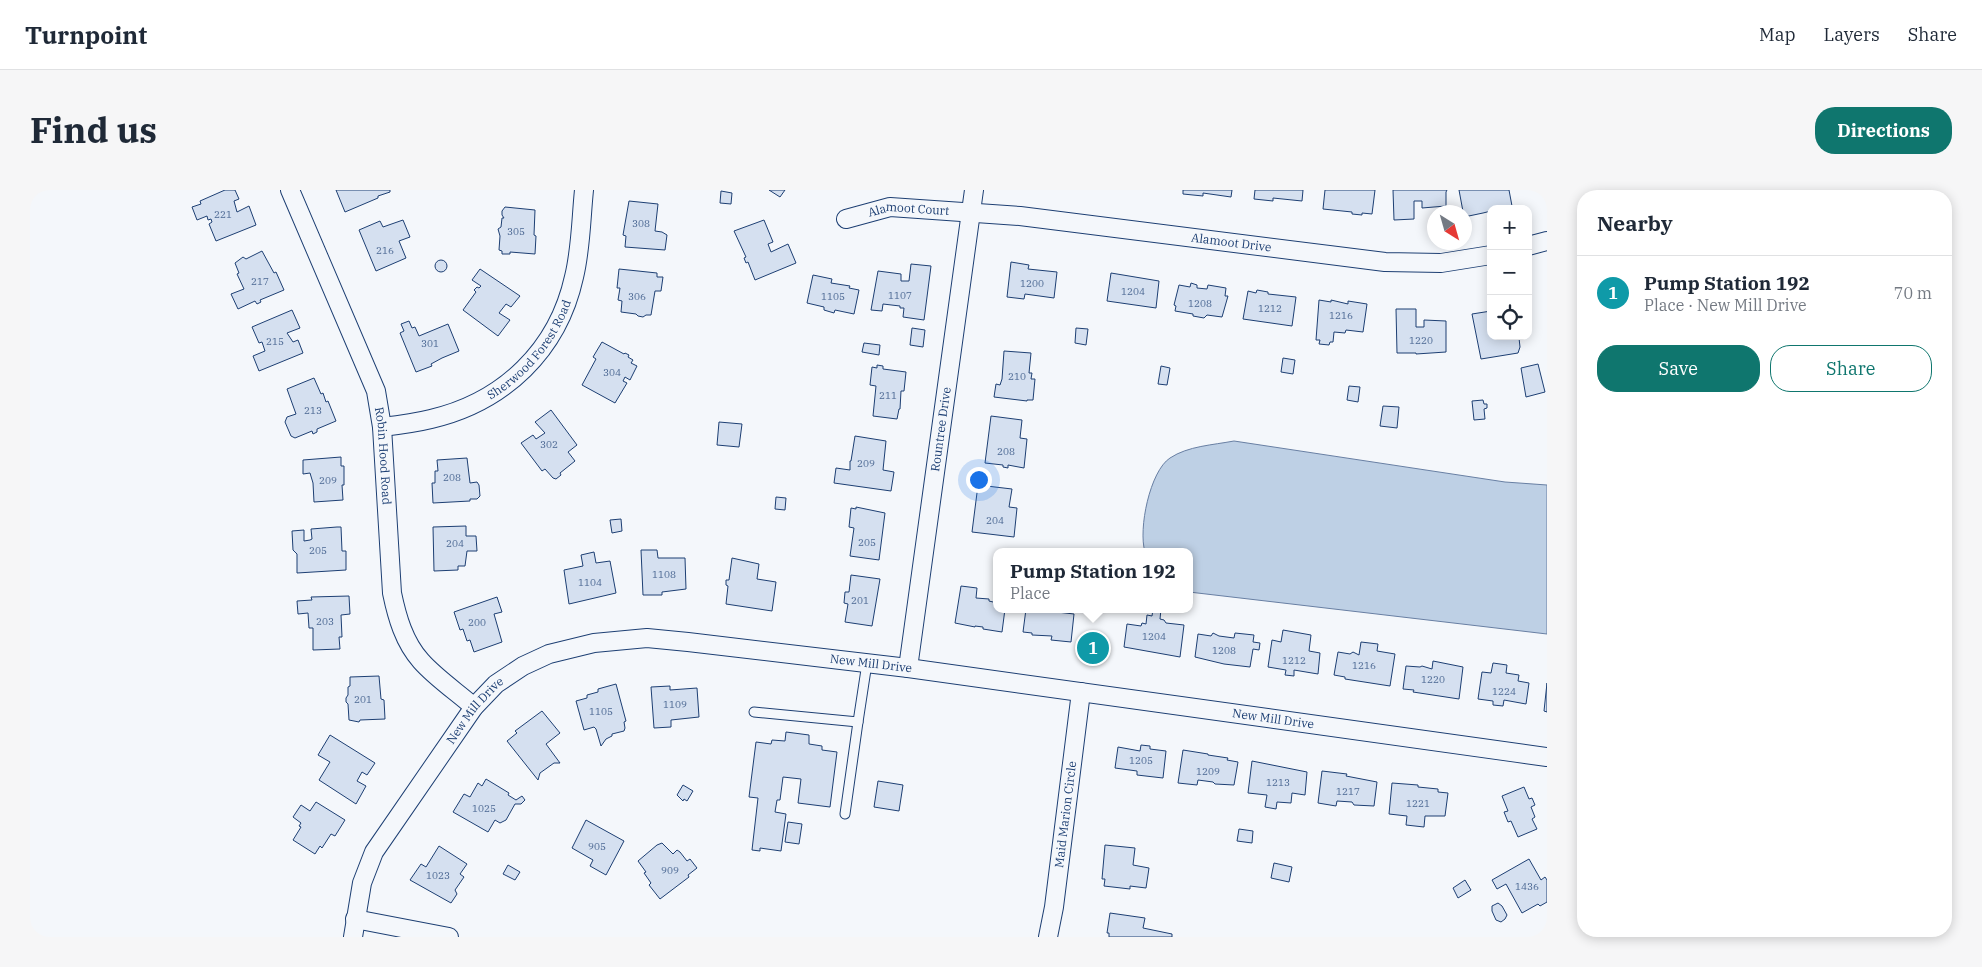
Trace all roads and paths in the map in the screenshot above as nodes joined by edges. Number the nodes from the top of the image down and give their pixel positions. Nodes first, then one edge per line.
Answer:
1 (290, 190) edge
2 (584, 190) edge
3 (974, 190) edge
4 (971, 213) junction
5 (846, 219) dead end
6 (1547, 241) edge
7 (1532, 245) edge
8 (1487, 257) edge
9 (382, 427) junction
10 (867, 663) junction
11 (908, 668) junction
12 (1081, 692) junction
13 (474, 707) junction
14 (754, 712) dead end
15 (858, 722) junction
16 (1547, 757) edge
17 (845, 814) dead end
18 (355, 919) junction
19 (353, 937) edge
20 (449, 937) edge
21 (1048, 937) edge

1 - 9 street, Robin Hood Road
2 - 9 street, Sherwood Forest Road
3 - 4 street, Rountree Drive
4 - 5 street, Alamoot Court
4 - 8 street, Alamoot Drive
4 - 11 street, Rountree Drive
6 - 7 street
9 - 13 street, Robin Hood Road
10 - 11 street, New Mill Drive
10 - 13 street, New Mill Drive
10 - 15 lane
11 - 12 street, New Mill Drive
12 - 16 street, New Mill Drive
12 - 21 street, Maid Marion Circle
13 - 18 street, New Mill Drive
14 - 15 lane
15 - 17 lane
18 - 19 street, New Mill Drive
18 - 20 street

